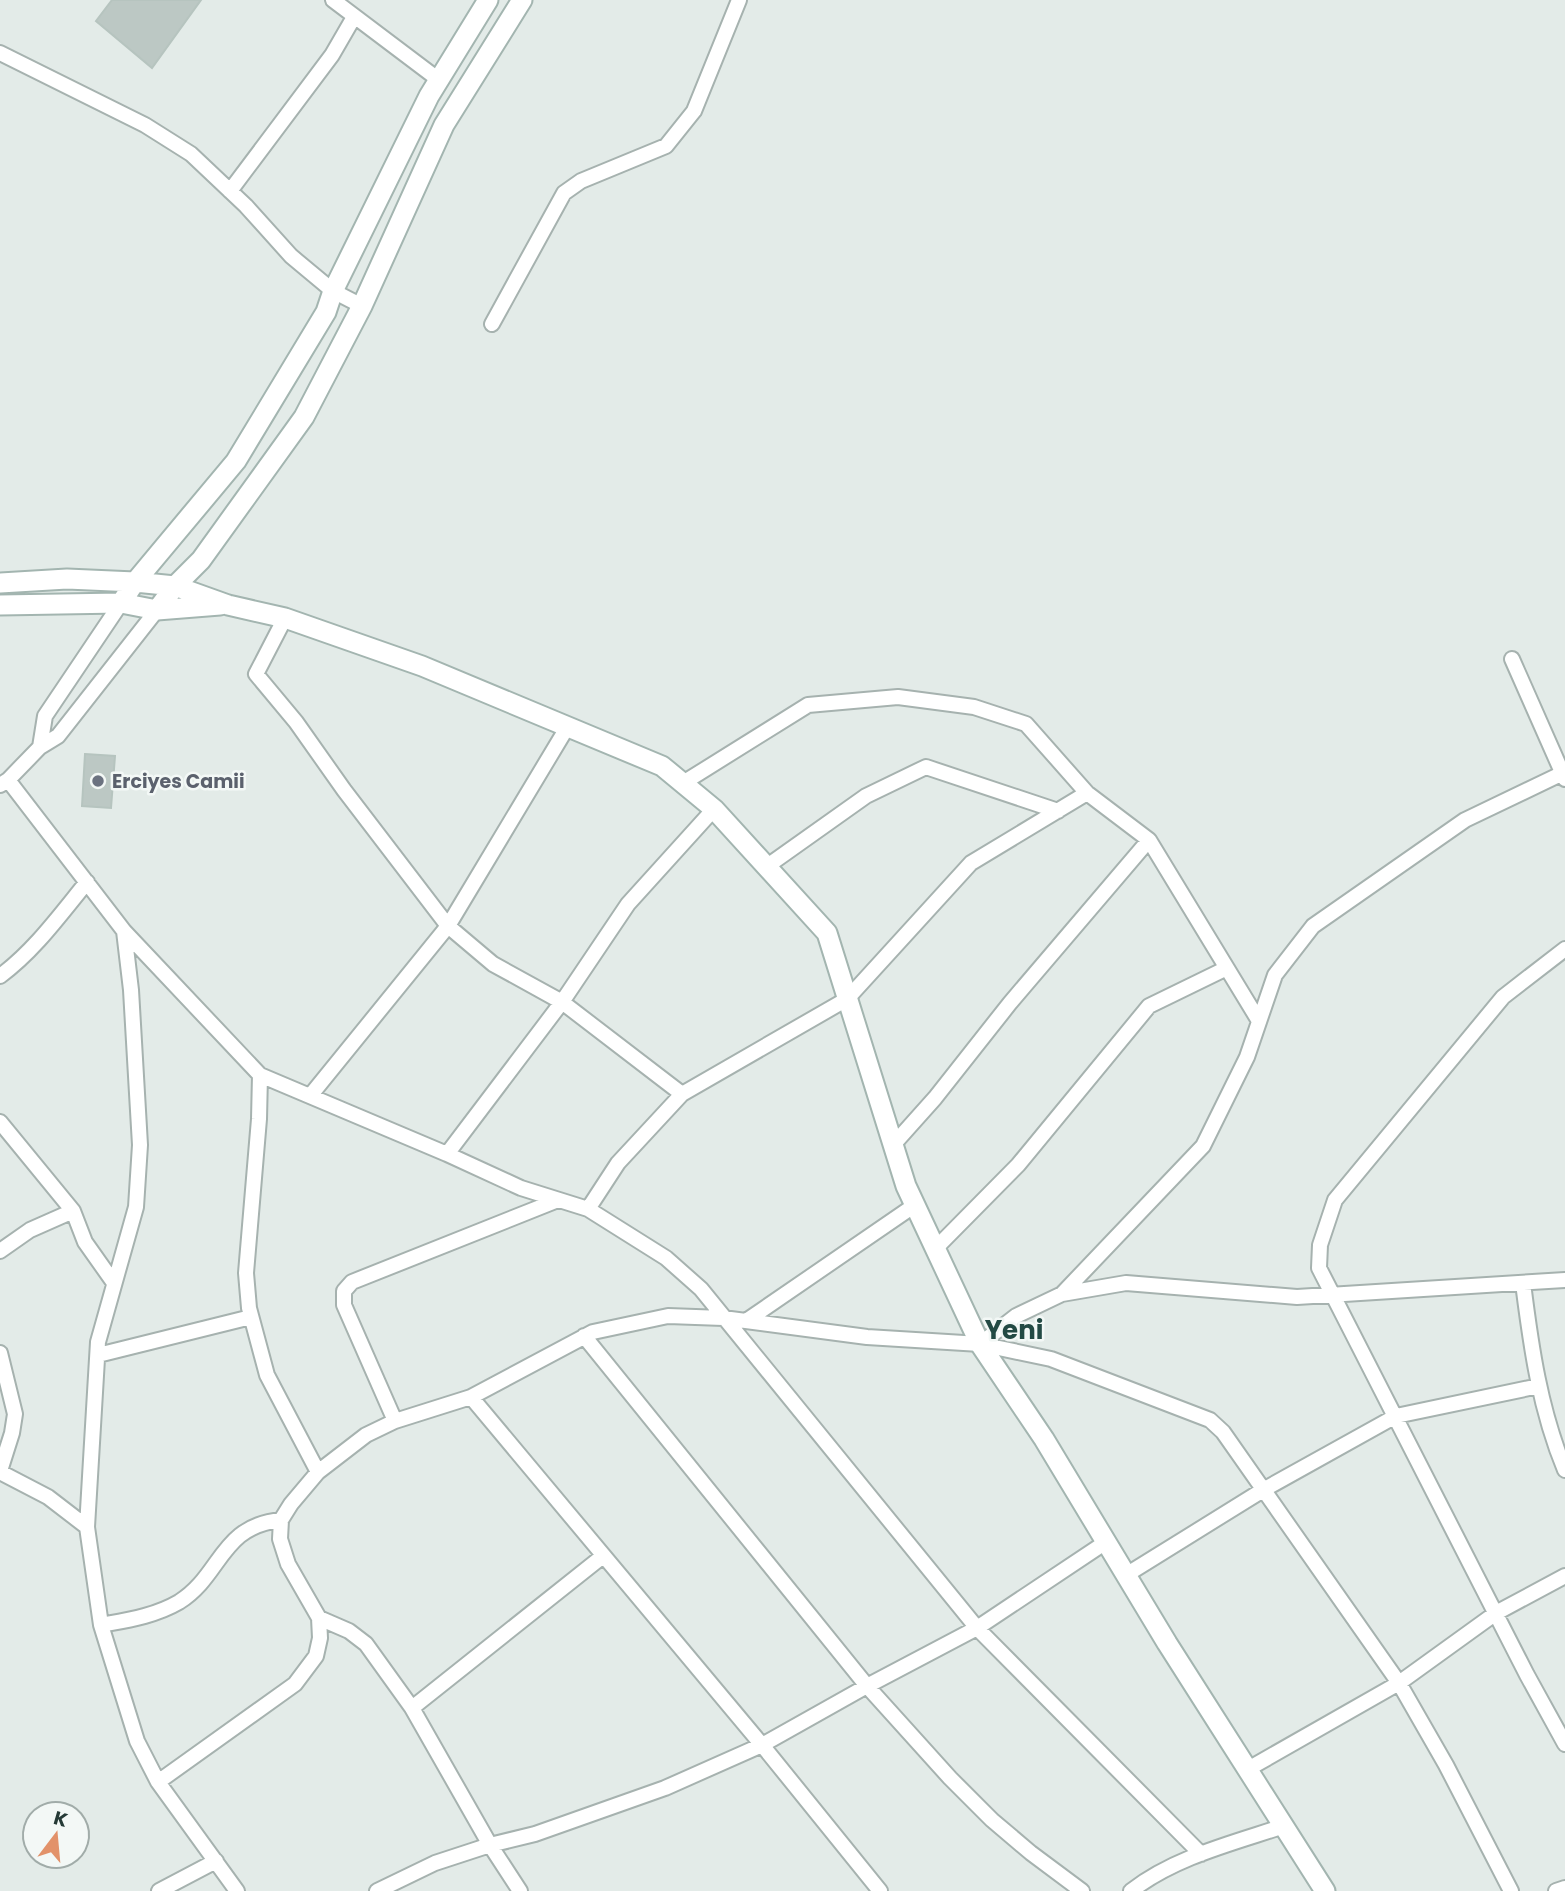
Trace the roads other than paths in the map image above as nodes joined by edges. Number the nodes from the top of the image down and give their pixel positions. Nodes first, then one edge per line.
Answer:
1 (333, 0) edge
2 (488, 0) edge
3 (522, 0) edge
4 (739, 0) edge
5 (354, 17) junction
6 (0, 53) edge
7 (439, 80) junction
8 (230, 191) junction
9 (333, 291) junction
10 (362, 306) junction
11 (492, 324) dead end
12 (135, 582) junction
13 (0, 583) edge
14 (175, 586) junction
15 (121, 603) junction
16 (0, 605) edge
17 (228, 605) junction
18 (157, 610) junction
19 (285, 618) junction
20 (1513, 659) dead end
21 (568, 726) junction
22 (40, 747) junction
23 (1564, 775) edge
24 (4, 782) edge
25 (683, 783) junction
26 (1087, 793) junction
27 (714, 809) junction
28 (1058, 811) junction
29 (1149, 840) junction
30 (766, 866) junction
31 (87, 882) junction
32 (448, 926) junction
33 (124, 931) junction
34 (1565, 949) edge
35 (1227, 968) junction
36 (0, 976) edge
37 (847, 999) junction
38 (562, 1002) junction
39 (1259, 1021) junction
40 (260, 1075) junction
41 (682, 1094) junction
42 (310, 1096) junction
43 (0, 1122) edge
44 (893, 1145) junction
45 (447, 1154) junction
46 (558, 1200) junction
47 (915, 1205) junction
48 (587, 1209) junction
49 (73, 1211) junction
50 (935, 1249) junction
51 (0, 1251) edge
52 (1565, 1280) edge
53 (114, 1283) junction
54 (1522, 1283) junction
55 (1062, 1294) junction
56 (1332, 1295) junction
57 (251, 1317) junction
58 (723, 1318) junction
59 (746, 1321) junction
60 (584, 1336) junction
61 (980, 1344) junction
62 (0, 1353) edge
63 (98, 1355) junction
64 (1539, 1387) junction
65 (471, 1397) junction
66 (1395, 1416) junction
67 (395, 1422) junction
68 (1565, 1470) edge
69 (0, 1472) edge
70 (318, 1472) junction
71 (1263, 1490) junction
72 (281, 1520) junction
73 (87, 1527) junction
74 (1106, 1542) junction
75 (603, 1556) junction
76 (1126, 1575) junction
77 (1565, 1576) edge
78 (1496, 1613) junction
79 (319, 1618) junction
80 (101, 1625) junction
81 (977, 1628) junction
82 (1399, 1683) junction
83 (867, 1686) junction
84 (412, 1708) junction
85 (1565, 1744) edge
86 (762, 1745) junction
87 (1248, 1769) junction
88 (158, 1782) junction
89 (1284, 1826) junction
90 (490, 1845) junction
91 (1201, 1854) junction
92 (216, 1861) junction
93 (1565, 1888) edge
94 (159, 1891) edge
95 (237, 1891) edge
96 (377, 1891) edge
97 (520, 1891) edge
98 (880, 1891) edge
99 (1082, 1891) edge
100 (1131, 1891) edge
101 (1325, 1891) edge
102 (1511, 1891) edge
103 (1556, 1891) edge

1 - 5 street
2 - 7 street
3 - 10 street
4 - 11 street
5 - 7 street
5 - 8 street
6 - 8 street
7 - 9 street
8 - 9 street
9 - 10 street
9 - 12 street
10 - 14 street
12 - 13 street
12 - 14 street
12 - 15 street
14 - 17 street
14 - 18 street
15 - 16 street
15 - 18 street
15 - 22 street
17 - 18 street
17 - 19 street
18 - 22 street
19 - 21 street
19 - 32 street
20 - 23 street
21 - 25 street
21 - 32 street
22 - 24 street
23 - 39 street
24 - 31 street
25 - 26 street
25 - 27 street
26 - 28 street
26 - 29 street
27 - 30 street
27 - 38 street
28 - 30 street
28 - 37 street
29 - 35 street
29 - 44 street
30 - 37 street
31 - 33 street
31 - 36 street
32 - 38 street
32 - 42 street
33 - 40 street
33 - 53 street
34 - 56 street
35 - 39 street
35 - 50 street
37 - 41 street
37 - 44 street
38 - 41 street
38 - 45 street
39 - 55 street
40 - 42 street
40 - 57 street
41 - 48 street
42 - 45 street
43 - 49 street
44 - 47 street
45 - 46 street
46 - 48 street
46 - 67 street
47 - 50 street
47 - 59 street
48 - 58 street
49 - 51 street
49 - 53 street
50 - 61 street
52 - 54 street
53 - 63 street
54 - 56 street
54 - 64 street
55 - 56 street
55 - 61 street
56 - 66 street
57 - 63 street
57 - 70 street
58 - 59 street
58 - 60 street
58 - 81 street
59 - 61 street
60 - 65 street
60 - 83 street
61 - 71 street
61 - 74 street
62 - 69 street
63 - 73 street
64 - 66 street
64 - 68 street
65 - 67 street
65 - 75 street
66 - 71 street
66 - 78 street
67 - 70 street
69 - 73 street
70 - 72 street
71 - 76 street
71 - 82 street
72 - 79 street
72 - 80 street
73 - 80 street
74 - 76 street
74 - 81 street
75 - 84 street
75 - 86 street
76 - 87 street
77 - 78 street
78 - 82 street
78 - 85 street
79 - 84 street
79 - 88 street
80 - 88 street
81 - 83 street
81 - 91 street
82 - 87 street
82 - 102 street
83 - 86 street
83 - 99 street
84 - 90 street
86 - 90 street
86 - 98 street
87 - 89 street
88 - 92 street
89 - 91 street
89 - 101 street
90 - 96 street
90 - 97 street
91 - 100 street
92 - 94 street
92 - 95 street
93 - 103 street

